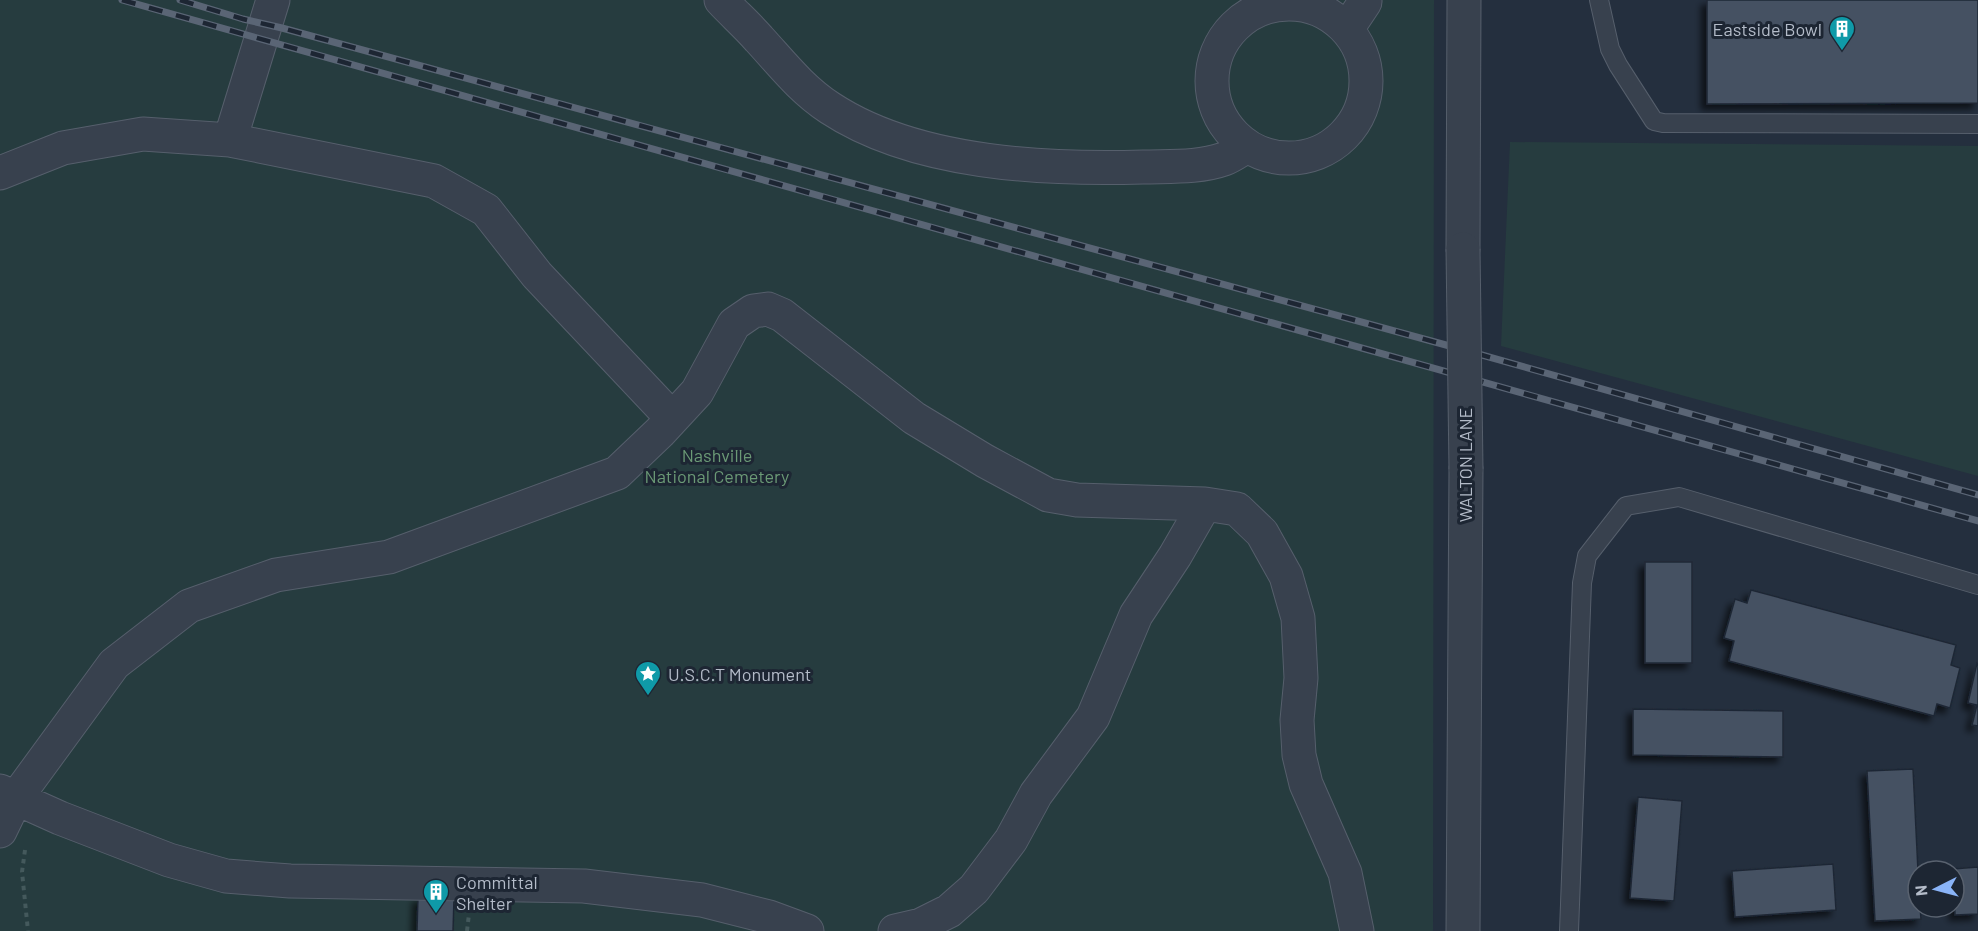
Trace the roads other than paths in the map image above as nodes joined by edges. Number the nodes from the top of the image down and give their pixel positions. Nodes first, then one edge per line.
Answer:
1 (273, 0) edge
2 (720, 0) edge
3 (1365, 0) edge
4 (1464, 0) edge
5 (1599, 0) edge
6 (1347, 29) junction
7 (1978, 124) edge
8 (230, 140) junction
9 (1247, 146) junction
10 (0, 173) edge
11 (672, 418) junction
12 (1205, 504) junction
13 (1978, 585) edge
14 (16, 798) edge
15 (0, 831) edge
16 (807, 931) edge
17 (895, 931) edge
18 (1357, 931) edge
19 (1463, 931) edge
20 (1569, 931) edge

1 - 8 street
2 - 9 street
3 - 6 street
4 - 19 street, WALTON LANE, bridge
5 - 7 lane
6 - 9 street
6 - 9 street
8 - 10 street
8 - 11 street
11 - 12 street
11 - 14 street
12 - 17 street
12 - 18 street
13 - 20 lane
14 - 15 street
14 - 16 street

